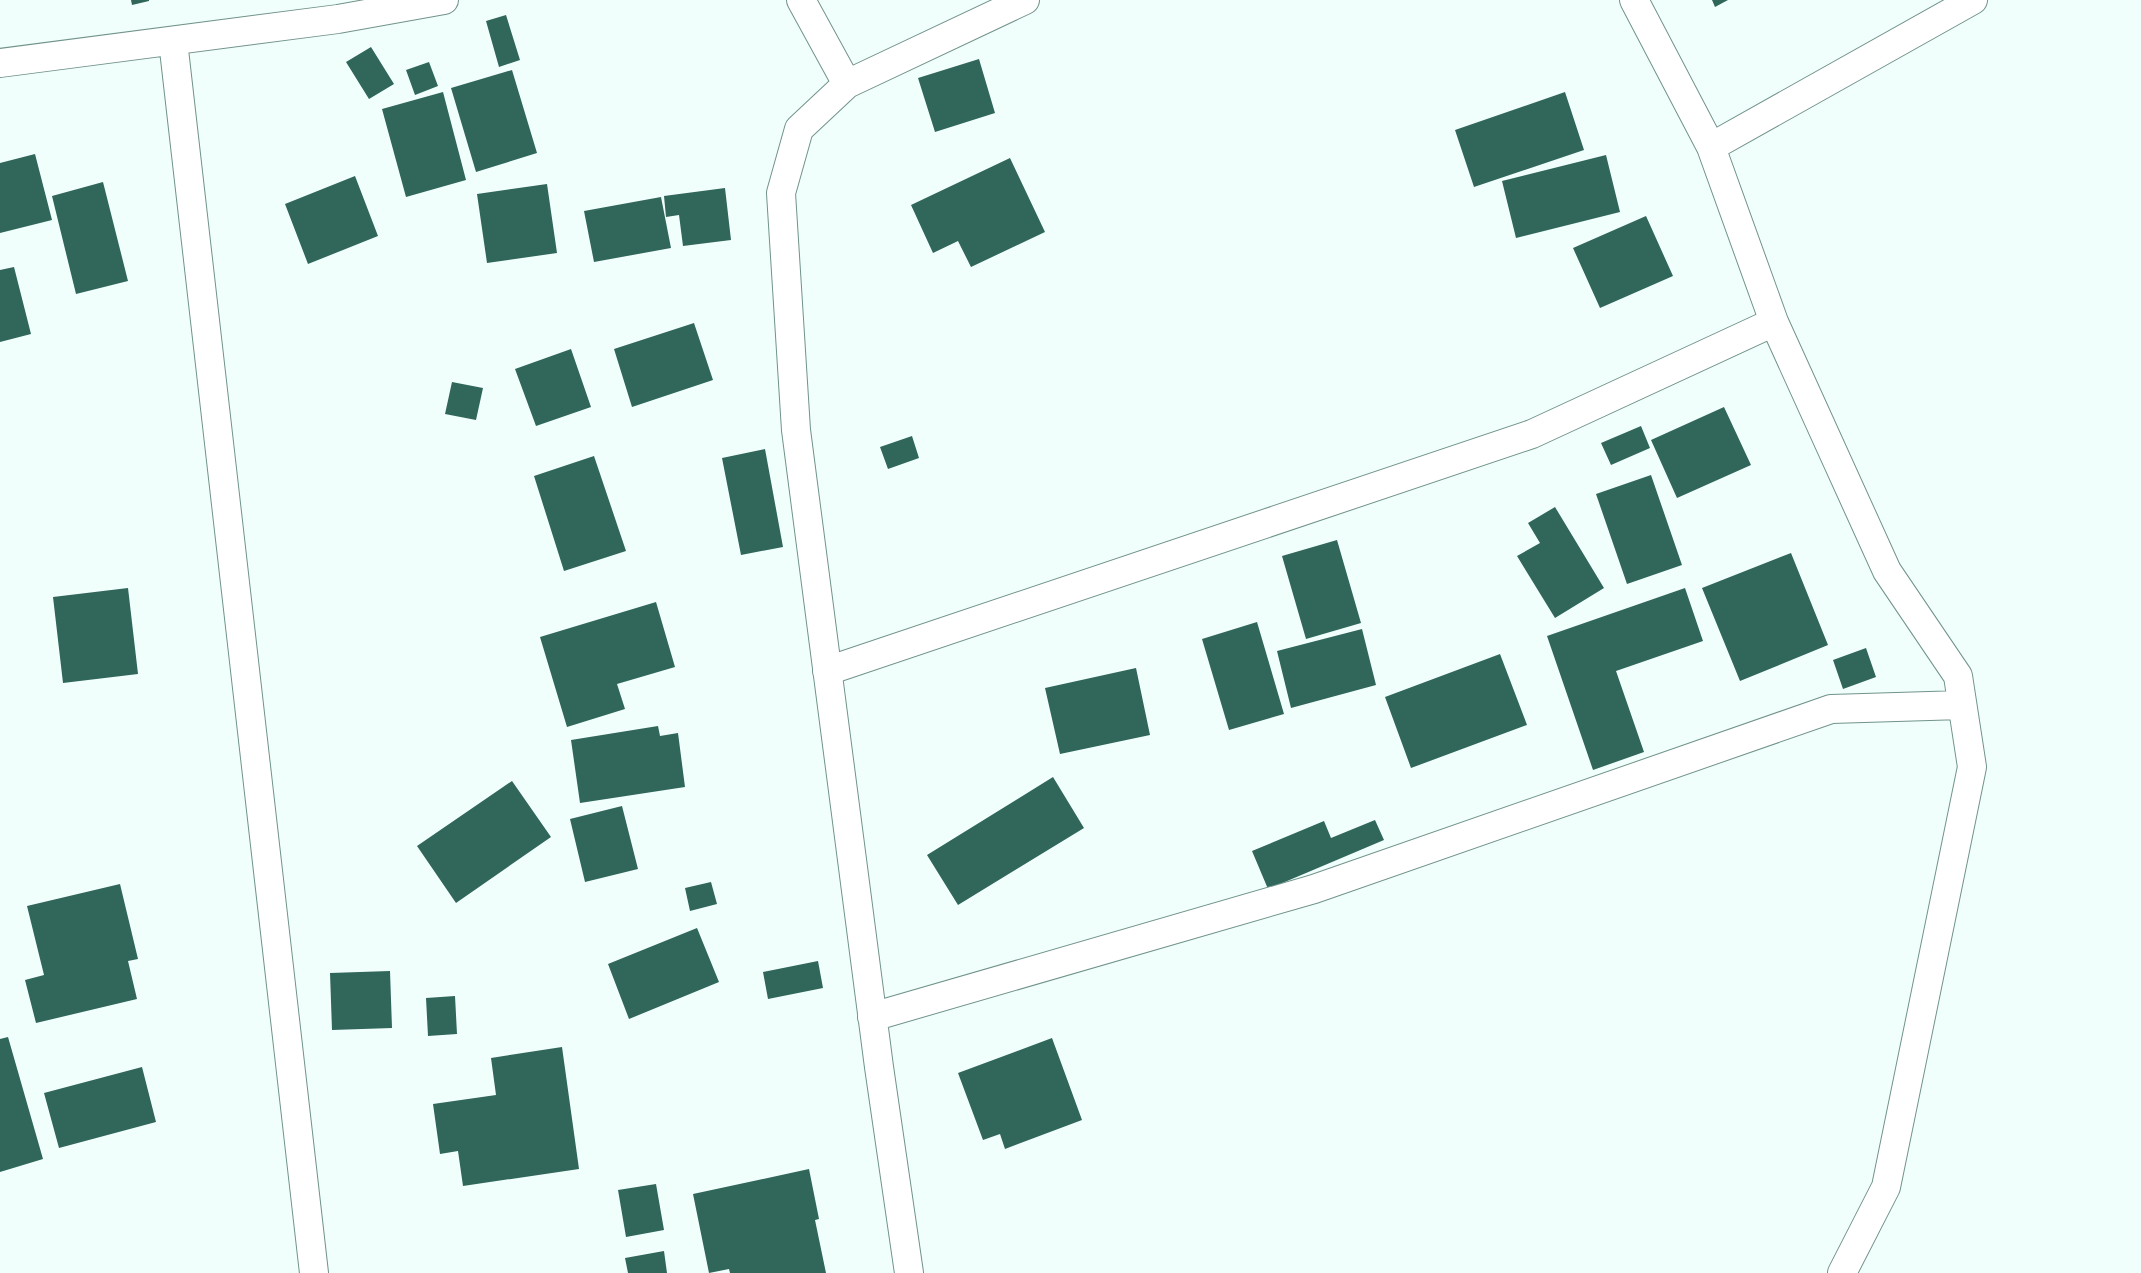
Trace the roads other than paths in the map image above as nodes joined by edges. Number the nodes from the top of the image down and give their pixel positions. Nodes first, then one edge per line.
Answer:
1 (444, 0) edge
2 (802, 0) edge
3 (1025, 0) edge
4 (1634, 0) edge
5 (1973, 0) edge
6 (173, 41) junction
7 (0, 63) edge
8 (847, 84) junction
9 (1711, 147) junction
10 (1774, 322) junction
11 (827, 671) junction
12 (1962, 705) junction
13 (872, 1017) junction
14 (314, 1273) edge
15 (908, 1273) edge
16 (1842, 1273) edge

1 - 6 street
2 - 8 street
3 - 8 street
4 - 9 street
5 - 9 street
6 - 7 street
6 - 14 street
8 - 11 street
9 - 10 street
10 - 11 street
10 - 12 street
11 - 13 street
12 - 13 street
12 - 16 street
13 - 15 street

